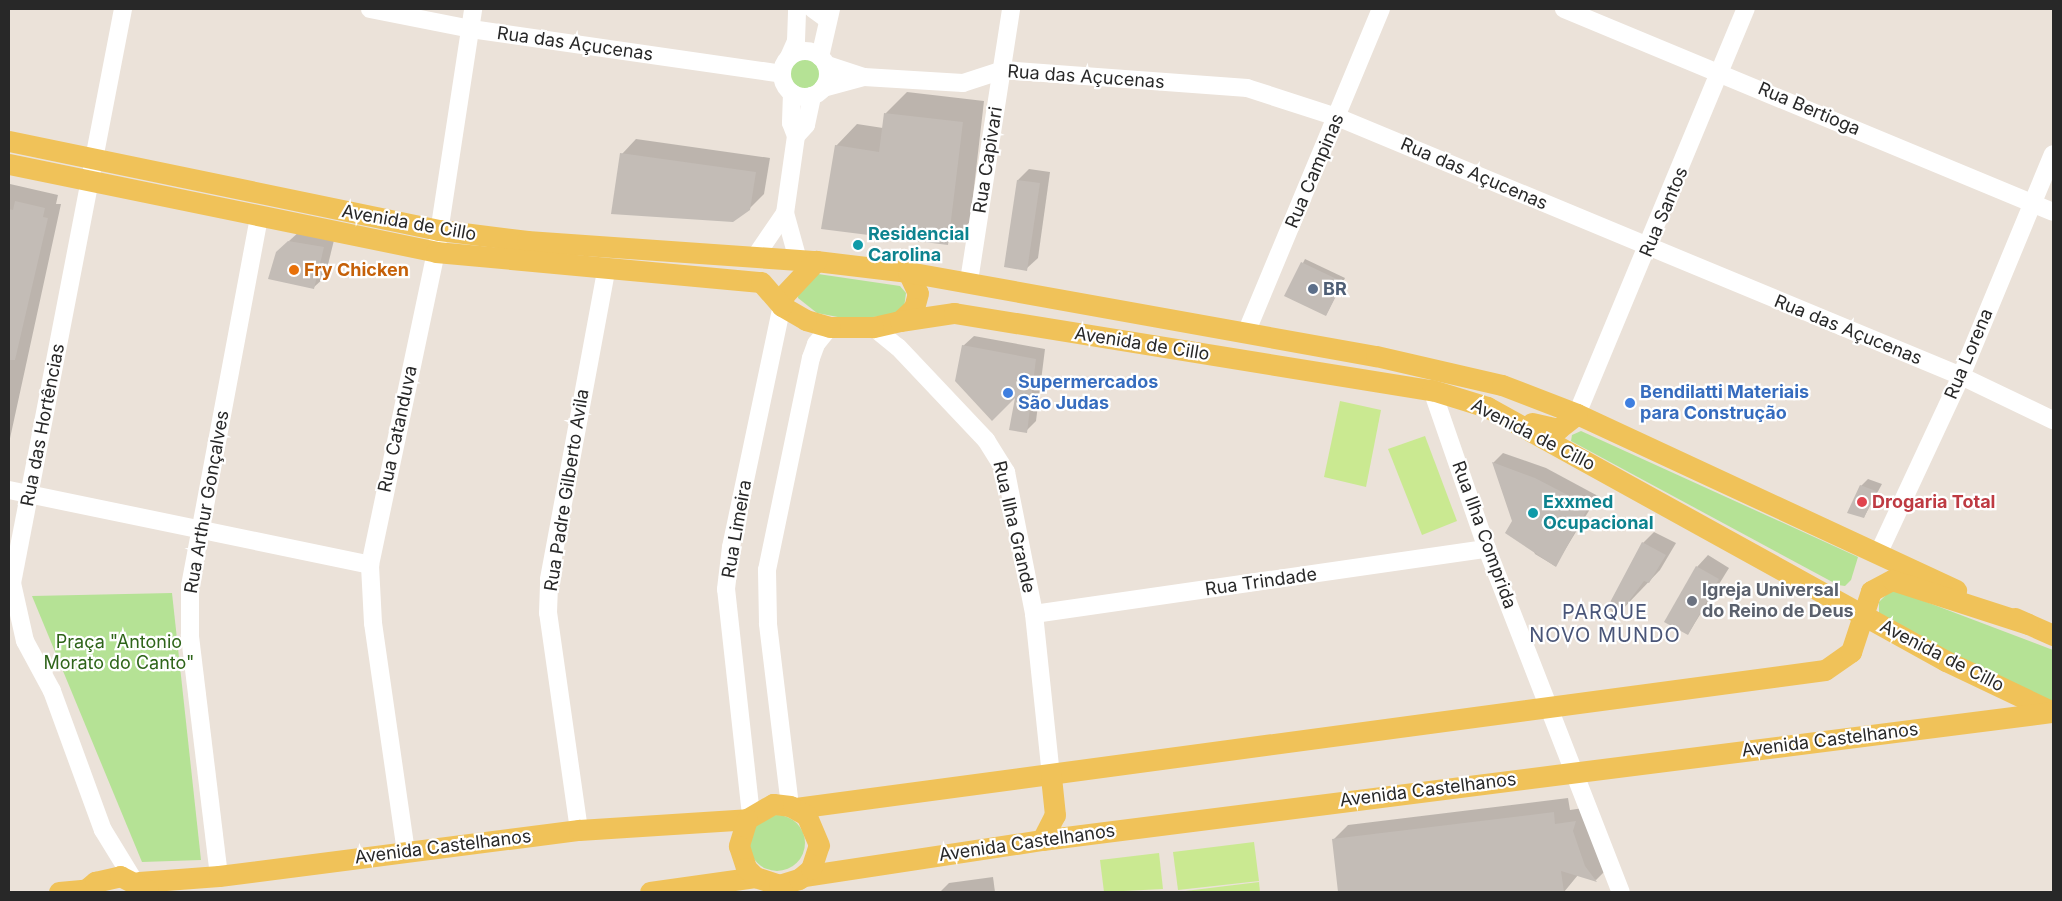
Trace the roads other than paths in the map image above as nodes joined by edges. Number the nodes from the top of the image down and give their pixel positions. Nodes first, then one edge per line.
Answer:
1 (123, 9) edge
2 (370, 9) edge
3 (473, 9) edge
4 (797, 9) edge
5 (1011, 9) edge
6 (1381, 9) edge
7 (1564, 9) edge
8 (1746, 9) edge
9 (824, 12) edge
10 (471, 29) junction
11 (789, 57) junction
12 (823, 61) junction
13 (1003, 70) junction
14 (1722, 72) junction
15 (782, 74) junction
16 (864, 77) junction
17 (818, 92) junction
18 (792, 93) junction
19 (1337, 117) junction
20 (796, 136) junction
21 (9, 141) edge
22 (2053, 154) edge
23 (96, 159) junction
24 (9, 164) edge
25 (91, 181) junction
26 (2032, 203) junction
27 (2053, 212) edge
28 (785, 213) junction
29 (259, 218) junction
30 (439, 230) junction
31 (1650, 248) junction
32 (436, 252) junction
33 (755, 257) junction
34 (807, 261) junction
35 (606, 270) junction
36 (908, 272) junction
37 (969, 281) junction
38 (782, 306) junction
39 (900, 321) junction
40 (830, 327) junction
41 (873, 327) junction
42 (1246, 333) junction
43 (1961, 376) junction
44 (1432, 390) junction
45 (1487, 407) junction
46 (1577, 414) junction
47 (2053, 420) edge
48 (9, 490) edge
49 (29, 494) junction
50 (199, 529) junction
51 (1487, 549) junction
52 (1879, 552) junction
53 (370, 565) junction
54 (1864, 607) junction
55 (1034, 614) junction
56 (2028, 624) junction
57 (15, 635) edge
58 (2053, 635) edge
59 (1549, 707) junction
60 (2053, 712) edge
61 (1574, 772) junction
62 (1050, 777) junction
63 (793, 807) junction
64 (749, 817) junction
65 (579, 830) junction
66 (1042, 840) junction
67 (406, 852) junction
68 (219, 876) junction
69 (802, 882) edge
70 (759, 883) edge
71 (141, 885) edge
72 (84, 891) edge
73 (59, 892) edge
74 (650, 892) edge
75 (1621, 892) edge

1 - 23 street, Rua das Hortências
2 - 10 street, Rua das Açucenas
3 - 10 street, Rua Catanduva
4 - 11 street
5 - 13 street, Rua Capivari
6 - 19 street, Rua Campinas
7 - 14 street, Rua Bertioga
8 - 14 street, Rua Santos
9 - 12 street
10 - 15 street, Rua das Açucenas
10 - 30 street, Rua Catanduva
11 - 12 street
11 - 15 street
12 - 16 street, Rua das Açucenas
12 - 17 street
13 - 16 street, Rua das Açucenas
13 - 19 street, Rua das Açucenas
13 - 37 street, Rua Capivari
14 - 26 street, Rua Bertioga
14 - 31 street, Rua Santos
15 - 18 street
16 - 17 street, Rua das Açucenas
17 - 18 street
17 - 20 street
18 - 20 street
19 - 31 street, Rua das Açucenas
19 - 42 street, Rua Campinas
20 - 28 street
21 - 23 main road, Avenida de Cillo
22 - 26 street, Rua Lorena
23 - 25 street, Rua das Hortências
23 - 30 main road, Avenida de Cillo
24 - 25 main road, Avenida de Cillo
25 - 29 main road, Avenida de Cillo
25 - 49 street, Rua das Hortências
26 - 27 street, Rua Bertioga
26 - 43 street, Rua Lorena
28 - 33 street
28 - 34 street
29 - 32 main road, Avenida de Cillo
29 - 50 street, Rua Arthur Gonçalves
30 - 32 street, Rua Catanduva
30 - 33 main road, Avenida de Cillo
31 - 43 street, Rua das Açucenas
31 - 46 street, Rua Santos
32 - 35 main road, Avenida de Cillo
32 - 53 street, Rua Catanduva
33 - 34 main road, Avenida de Cillo
34 - 36 main road, Avenida de Cillo
34 - 38 main road
35 - 38 main road, Avenida de Cillo
35 - 65 street, Rua Padre Gilberto Avila
36 - 37 main road, Avenida de Cillo
36 - 39 main road
37 - 42 main road, Avenida de Cillo
38 - 40 main road, Avenida de Cillo
38 - 64 street, Rua Limeira
39 - 41 main road, Avenida de Cillo
39 - 44 main road, Avenida de Cillo
40 - 41 main road, Avenida de Cillo
40 - 63 street
41 - 55 street, Rua Ilha Grande
42 - 46 main road, Avenida de Cillo
43 - 47 street, Rua das Açucenas
43 - 52 street, Rua Lorena
44 - 45 main road, Avenida de Cillo
44 - 51 street, Rua Ilha Comprida
45 - 46 main road
45 - 54 main road, Avenida de Cillo
46 - 52 main road, Avenida de Cillo
48 - 49 street
49 - 50 street
49 - 57 street, Rua das Hortências
50 - 53 street
50 - 68 street, Rua Arthur Gonçalves
51 - 55 street, Rua Trindade
51 - 59 street, Rua Ilha Comprida
52 - 54 main road, Avenida Castelhanos
52 - 56 main road, Avenida de Cillo
53 - 67 street, Rua Catanduva
54 - 56 main road
54 - 59 main road, Avenida Castelhanos
54 - 60 main road, Avenida de Cillo
55 - 62 street, Rua Ilha Grande
56 - 58 main road, Avenida de Cillo
57 - 71 street, Rua das Hortências
59 - 61 street, Rua Ilha Comprida
59 - 62 main road, Avenida Castelhanos
60 - 61 main road, Avenida Castelhanos
61 - 66 main road, Avenida Castelhanos
61 - 75 street
62 - 63 main road, Avenida Castelhanos
62 - 66 main road
63 - 64 main road, Avenida Castelhanos
63 - 69 main road
64 - 65 main road, Avenida Castelhanos
64 - 70 main road
65 - 67 main road, Avenida Castelhanos
66 - 69 main road, Avenida Castelhanos
67 - 68 main road, Avenida Castelhanos
68 - 71 main road, Avenida Castelhanos
69 - 70 main road, Avenida Castelhanos
70 - 74 main road, Avenida Castelhanos
71 - 72 main road, Avenida Castelhanos
72 - 73 main road

